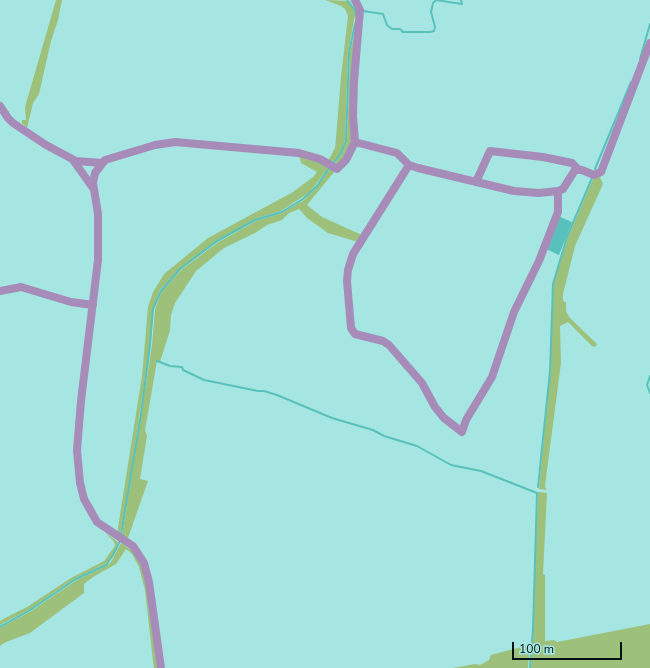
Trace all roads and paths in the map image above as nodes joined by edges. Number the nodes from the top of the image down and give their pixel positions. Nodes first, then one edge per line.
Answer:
1 (355, 0) edge
2 (650, 43) edge
3 (0, 106) edge
4 (355, 142) junction
5 (69, 157) junction
6 (102, 163) junction
7 (409, 165) junction
8 (578, 169) junction
9 (476, 182) junction
10 (94, 188) junction
11 (558, 191) junction
12 (0, 291) edge
13 (93, 305) junction
14 (161, 668) edge

1 - 4 street
2 - 8 street
3 - 5 street
4 - 6 street
4 - 7 street
5 - 6 street
5 - 10 street
6 - 10 street
7 - 9 street
7 - 11 street
8 - 9 street
8 - 11 street
9 - 11 street
10 - 13 street
12 - 13 street
13 - 14 street

